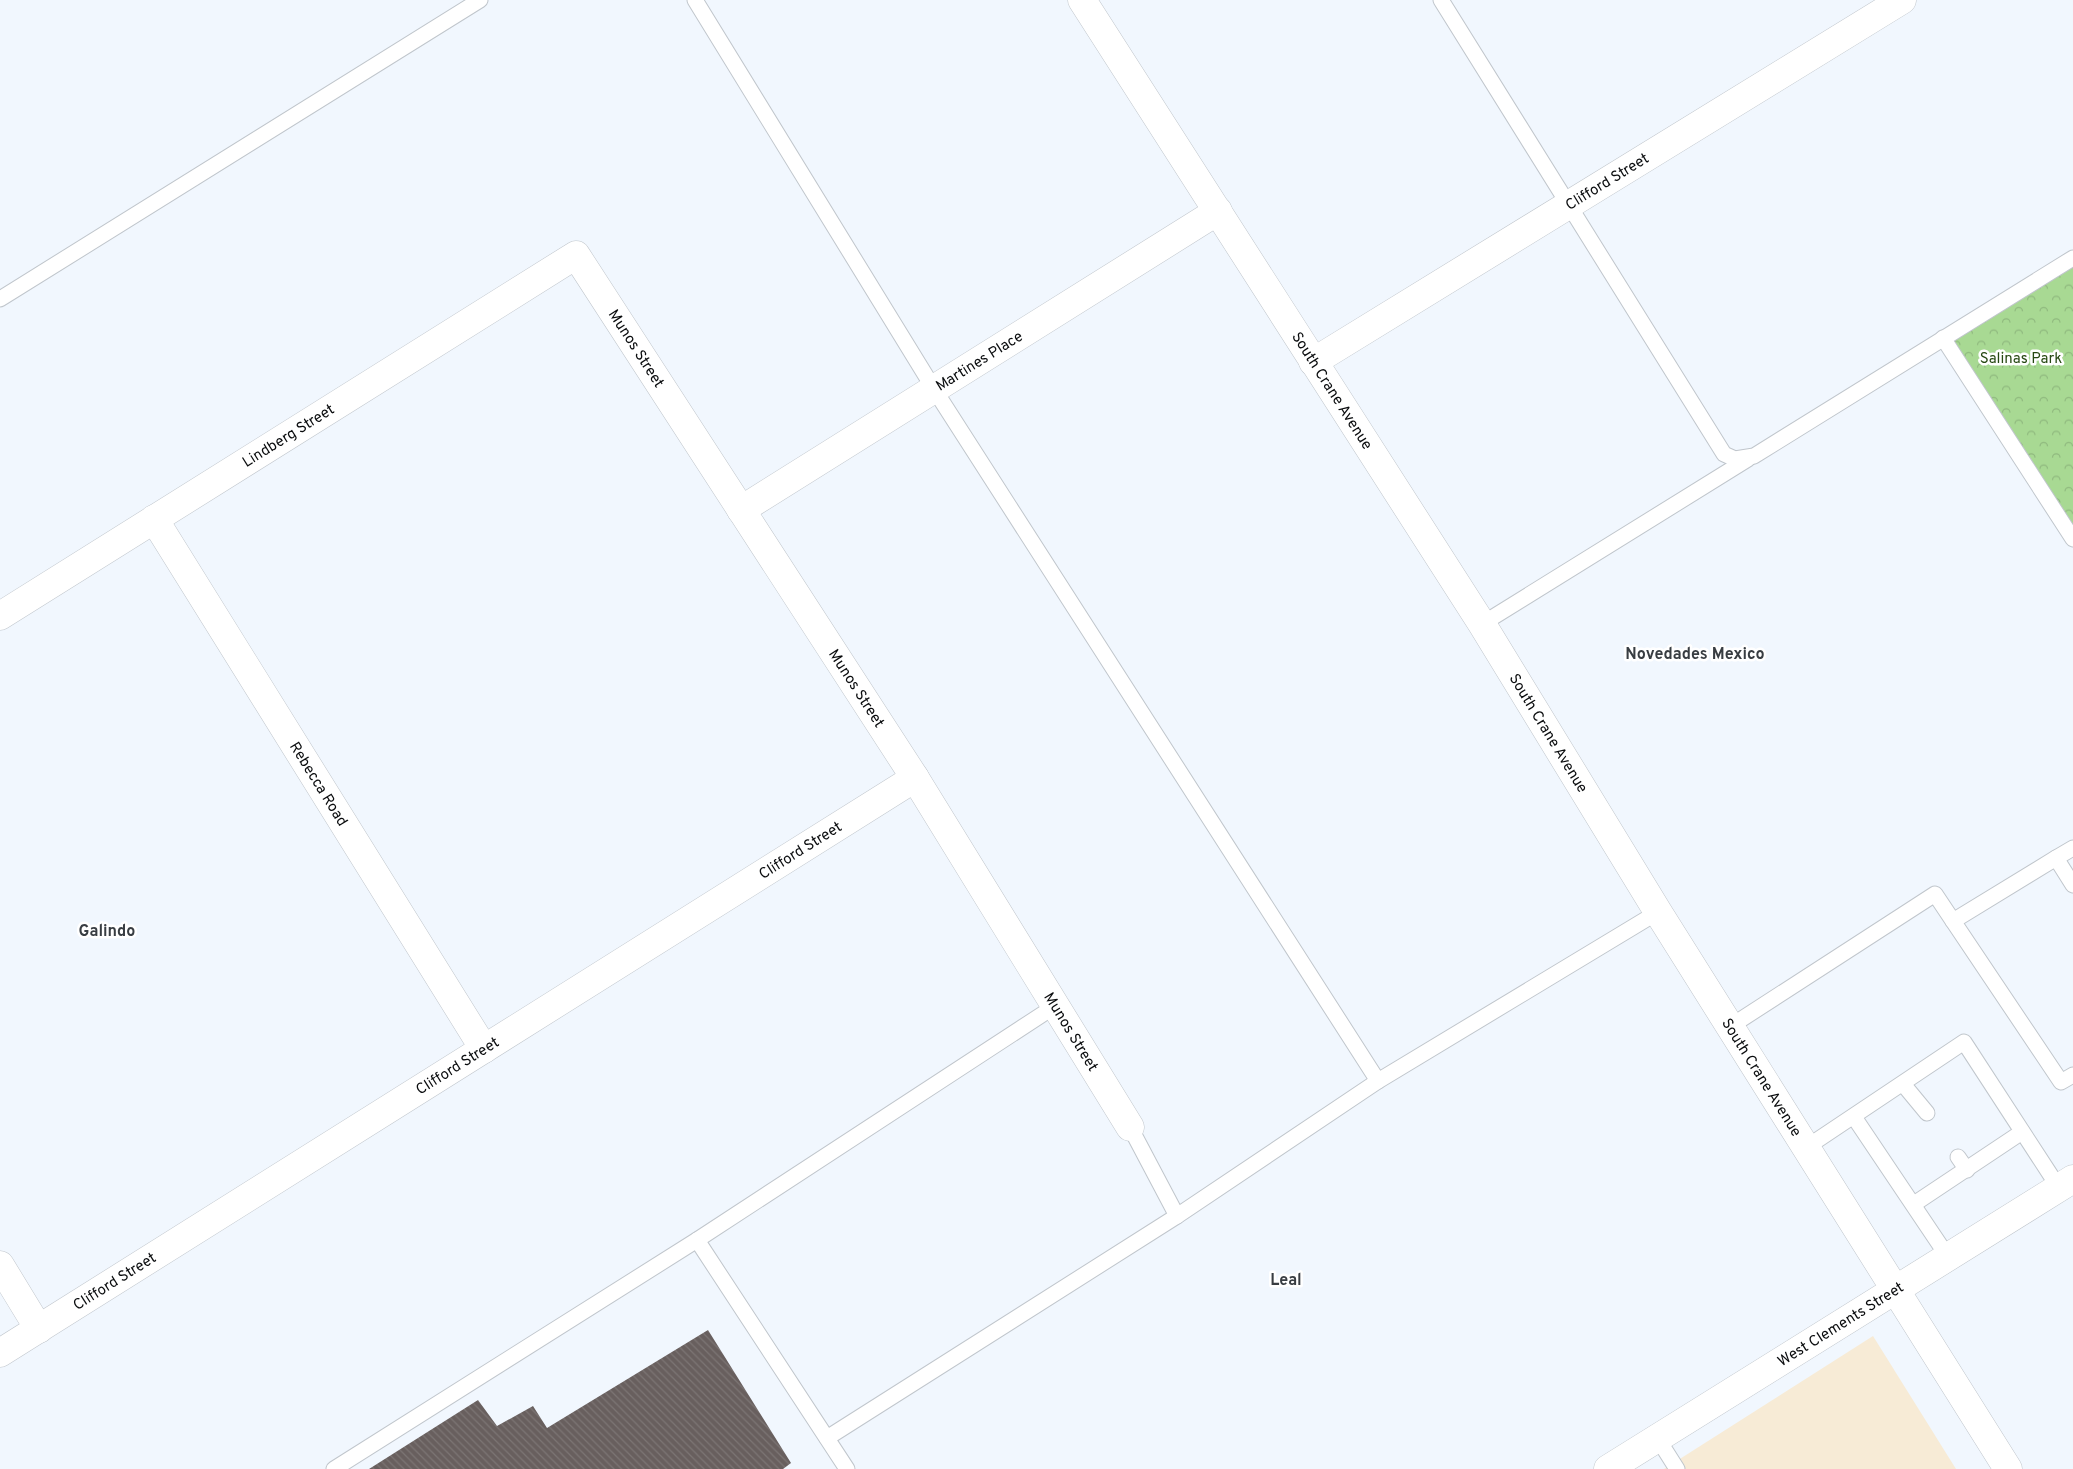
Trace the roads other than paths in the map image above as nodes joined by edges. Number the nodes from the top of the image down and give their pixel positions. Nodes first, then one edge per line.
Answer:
1 (480, 0) edge
2 (695, 0) edge
3 (1082, 0) edge
4 (1441, 0) edge
5 (1902, 0) edge
6 (1568, 205) junction
7 (1218, 210) junction
8 (576, 255) joint
9 (2073, 258) edge
10 (0, 299) edge
11 (1944, 338) junction
12 (1313, 362) junction
13 (934, 389) junction
14 (1754, 456) junction
15 (741, 510) junction
16 (154, 519) junction
17 (2073, 539) edge
18 (0, 616) edge
19 (1482, 624) junction
20 (915, 778) junction
21 (2073, 848) edge
22 (2056, 858) junction
23 (2073, 885) edge
24 (1658, 912) junction
25 (1952, 921) junction
26 (1055, 1006) junction
27 (1730, 1026) junction
28 (484, 1049) junction
29 (2073, 1075) edge
30 (1378, 1081) junction
31 (1904, 1084) junction
32 (1927, 1113) dead end
33 (1854, 1117) junction
34 (1130, 1127) joint
35 (2022, 1132) junction
36 (1807, 1147) junction
37 (1958, 1157) dead end
38 (1967, 1170) junction
39 (2066, 1184) edge
40 (1914, 1204) junction
41 (1177, 1216) junction
42 (697, 1240) junction
43 (1948, 1257) junction
44 (0, 1265) edge
45 (1896, 1291) junction
46 (39, 1329) junction
47 (0, 1353) edge
48 (827, 1438) junction
49 (1658, 1438) junction
50 (334, 1469) edge
51 (847, 1469) edge
52 (1608, 1469) edge
53 (1677, 1469) edge
54 (2008, 1469) edge

1 - 10 lane
2 - 13 lane
3 - 7 street, South Crane Avenue
4 - 6 lane
5 - 6 street, Clifford Street
6 - 12 street, Clifford Street
6 - 14 lane
7 - 12 street, South Crane Avenue
7 - 13 street, Martines Place
8 - 15 street, Munos Street
8 - 16 street, Lindberg Street
9 - 11 lane
11 - 14 lane
11 - 17 lane
12 - 19 street, South Crane Avenue
13 - 15 street, Martines Place
13 - 30 lane
14 - 19 lane
15 - 20 street, Munos Street
16 - 18 street, Lindberg Street
16 - 28 street, Rebecca Road
19 - 24 street, South Crane Avenue
20 - 26 street, Munos Street
20 - 28 street, Clifford Street
21 - 22 lane
22 - 23 lane
22 - 25 lane
24 - 27 street, South Crane Avenue
24 - 30 lane
25 - 27 lane
25 - 29 lane
26 - 34 street, Munos Street
26 - 42 lane
27 - 36 street, South Crane Avenue
28 - 46 street, Clifford Street
30 - 41 lane
31 - 32 lane
31 - 33 lane
31 - 35 lane
33 - 36 lane
33 - 40 lane
34 - 41 lane
35 - 38 lane
35 - 39 lane
36 - 45 street, South Crane Avenue
37 - 38 lane
38 - 40 lane
39 - 43 street, West Clements Street
40 - 43 lane
41 - 48 lane
42 - 48 lane
42 - 50 lane
43 - 45 street, West Clements Street
44 - 46 street
45 - 49 street, West Clements Street
45 - 54 street, South Crane Avenue
46 - 47 street, Clifford Street
48 - 51 lane
49 - 52 street, West Clements Street
49 - 53 lane

